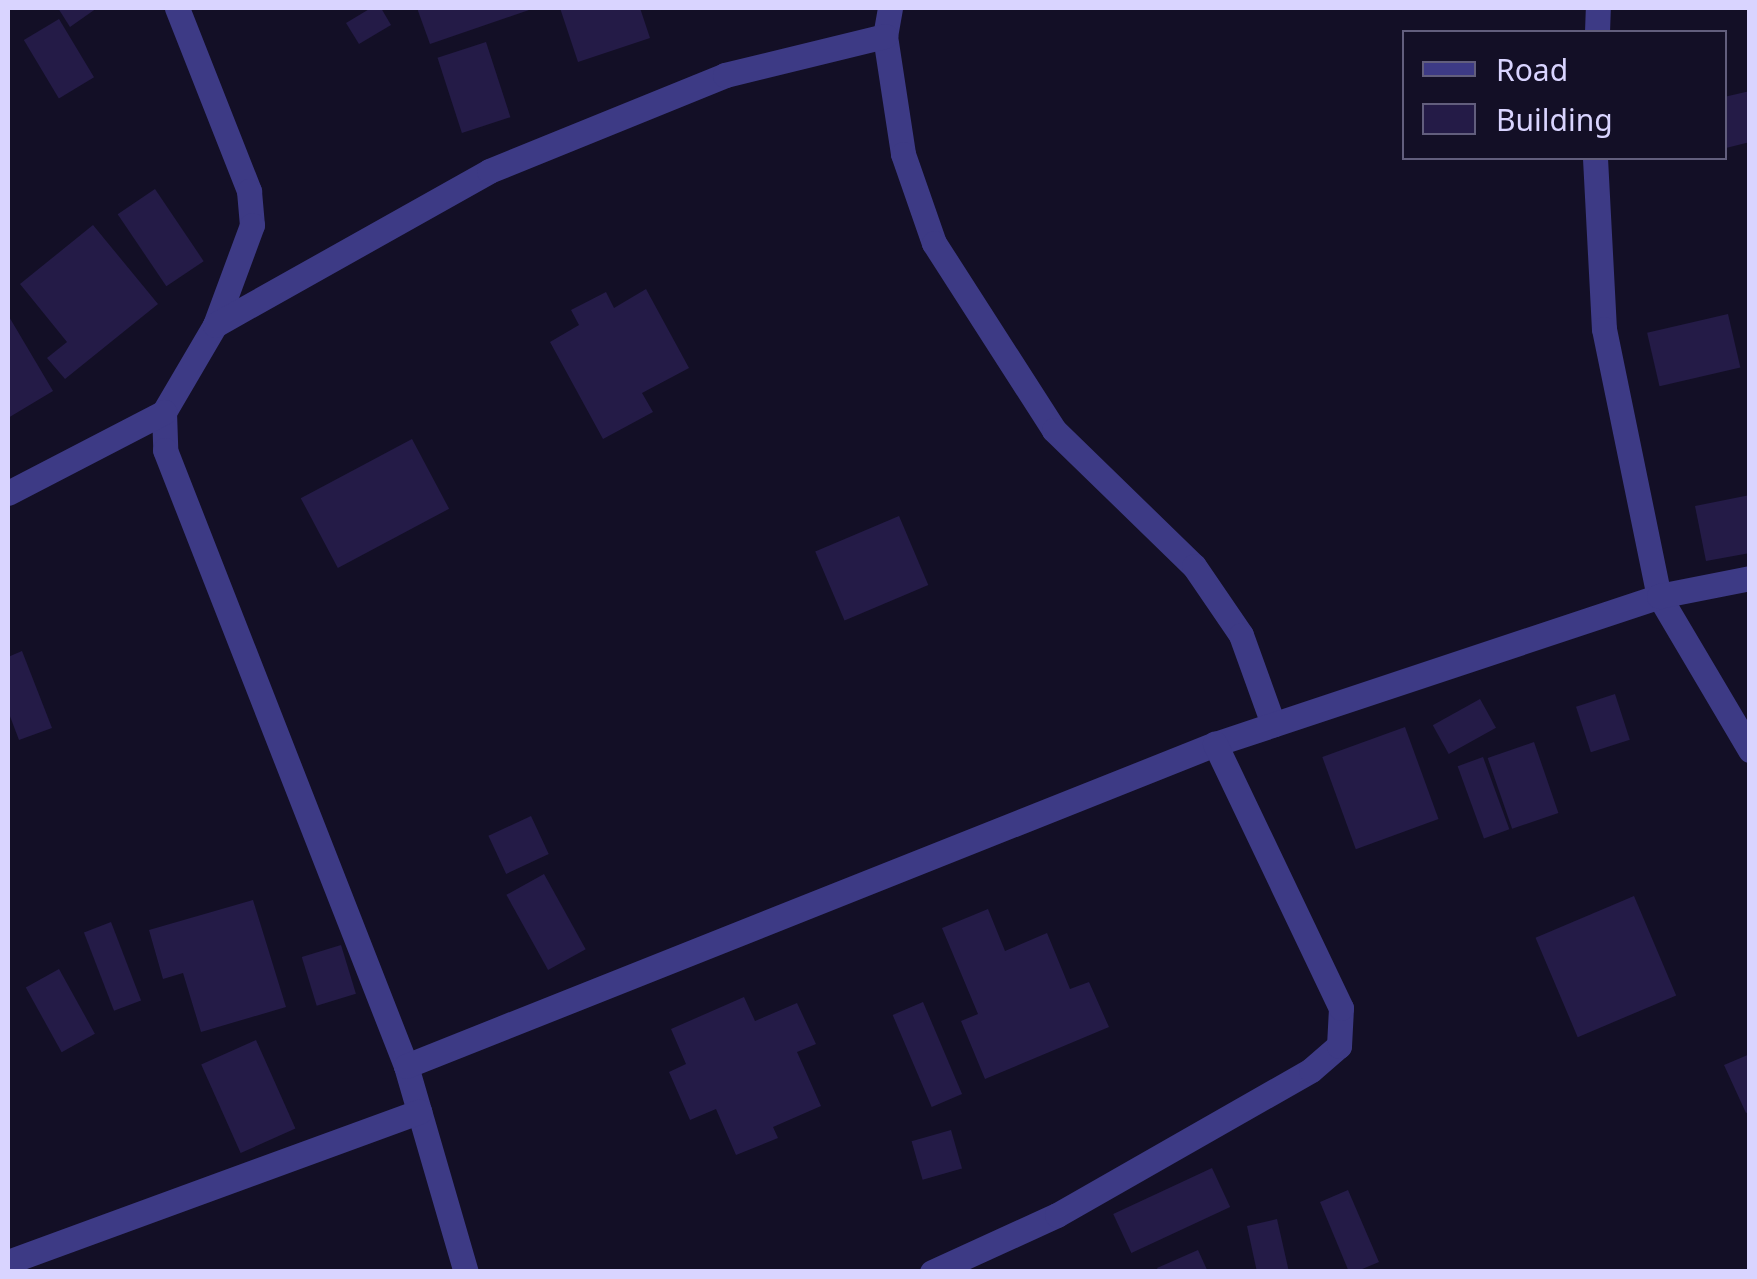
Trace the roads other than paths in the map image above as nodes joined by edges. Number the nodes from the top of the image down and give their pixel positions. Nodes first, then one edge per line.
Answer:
1 (177, 8) edge
2 (890, 8) edge
3 (885, 36) junction
4 (1594, 160) edge
5 (215, 325) junction
6 (164, 412) junction
7 (8, 493) edge
8 (1750, 578) edge
9 (1659, 596) junction
10 (1273, 724) junction
11 (1215, 744) junction
12 (1750, 750) edge
13 (406, 1066) junction
14 (419, 1112) junction
15 (8, 1262) edge
16 (466, 1272) edge
17 (932, 1272) edge

1 - 5 street
2 - 3 street
3 - 5 street
3 - 10 street
4 - 9 street
5 - 6 street
6 - 7 street
6 - 13 street
8 - 9 street
9 - 10 street
9 - 12 street
10 - 11 street
11 - 13 street
11 - 17 street
13 - 14 street
14 - 15 street
14 - 16 street

